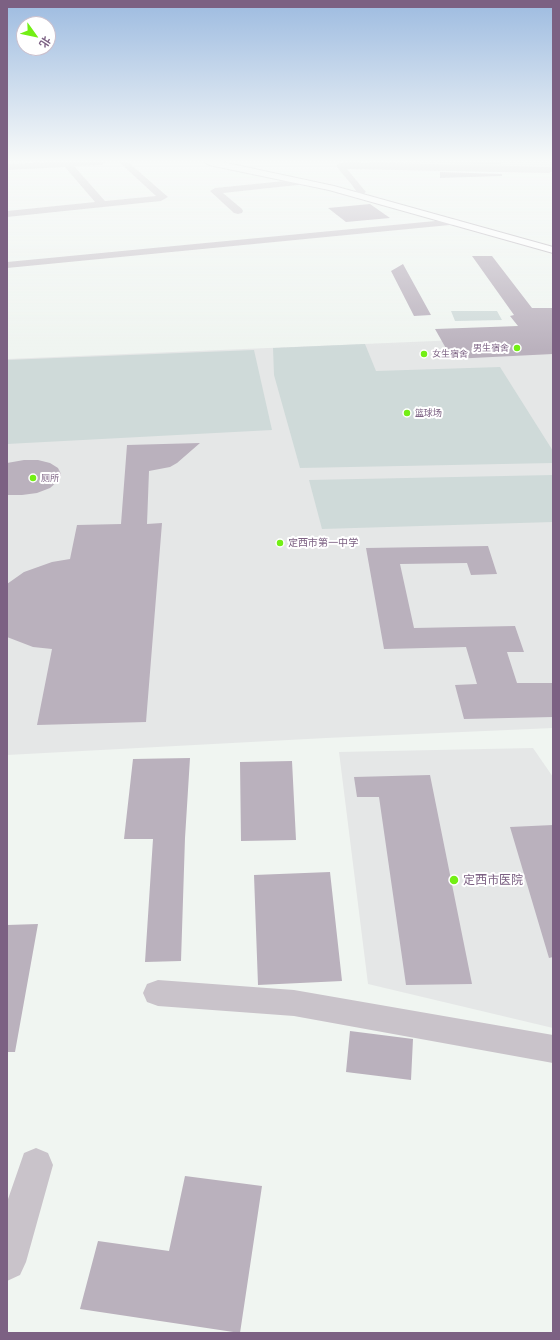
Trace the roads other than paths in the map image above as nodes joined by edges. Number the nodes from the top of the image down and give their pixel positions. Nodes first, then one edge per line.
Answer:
1 (430, 225) edge
2 (465, 225) edge
3 (553, 250) edge
4 (7, 265) edge
5 (158, 993) dead end
6 (553, 1049) edge
7 (36, 1166) dead end
8 (7, 1262) edge

1 - 4 street
2 - 3 main road
5 - 6 street
7 - 8 street

